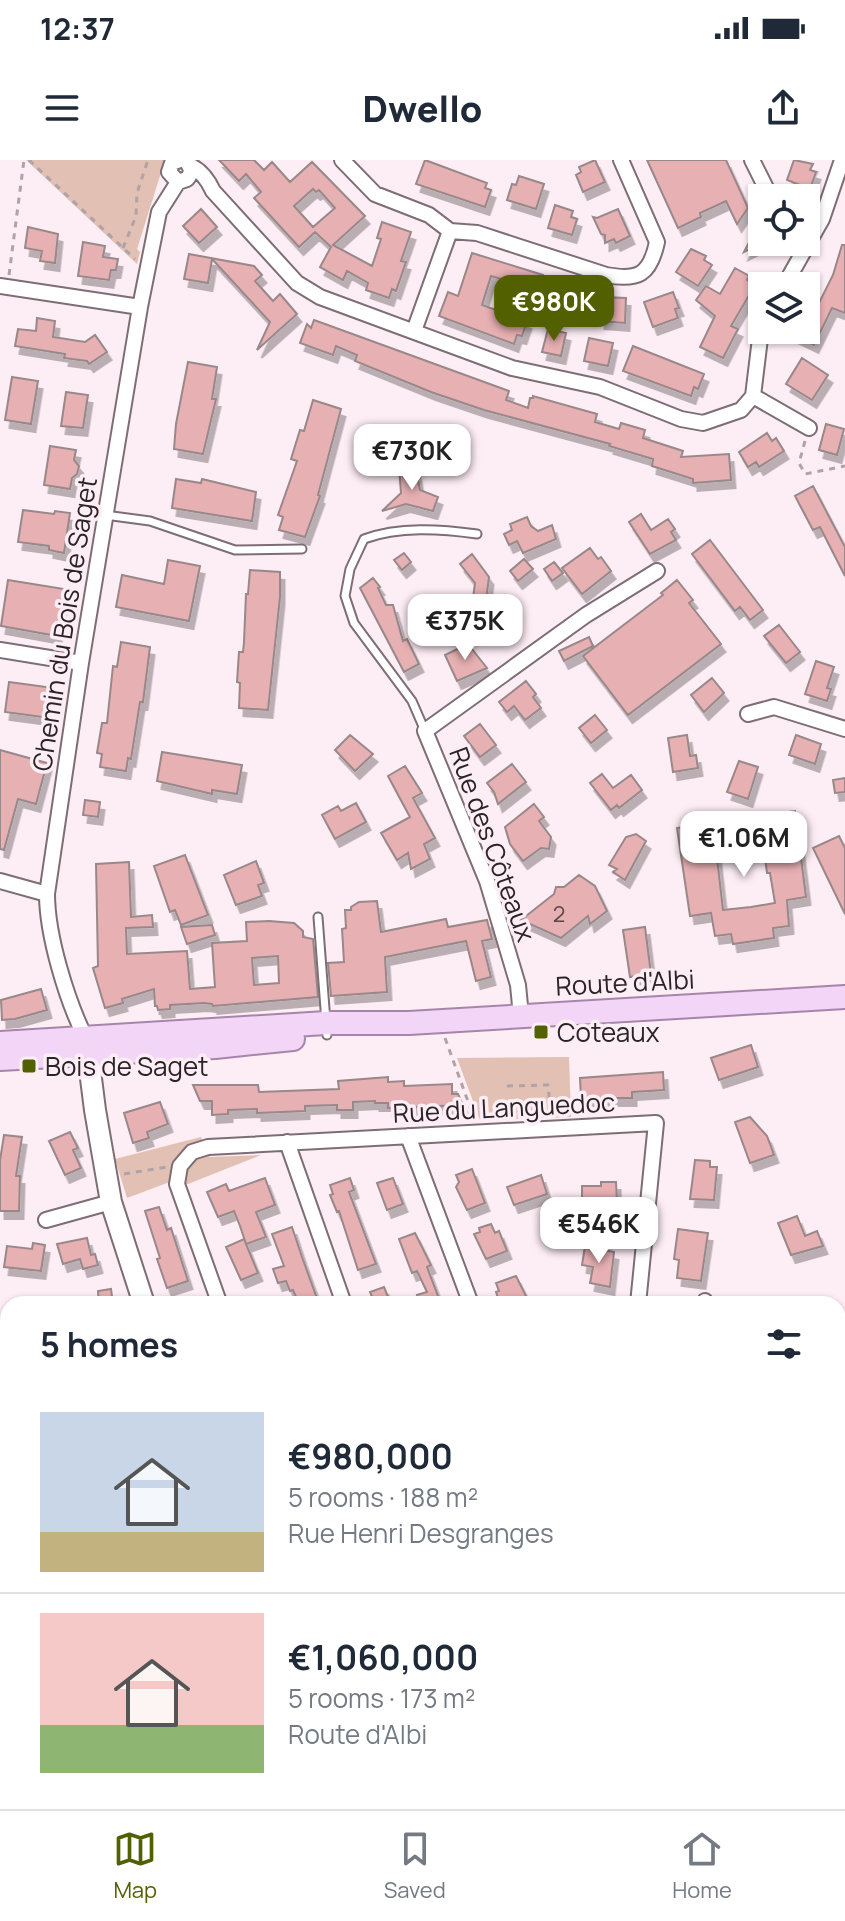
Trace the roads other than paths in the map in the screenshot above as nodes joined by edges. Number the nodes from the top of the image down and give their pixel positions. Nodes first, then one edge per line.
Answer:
1 (342, 160) edge
2 (621, 160) edge
3 (752, 160) edge
4 (842, 160) edge
5 (181, 166) edge
6 (764, 184) edge
7 (820, 218) edge
8 (450, 231) junction
9 (4, 287) edge
10 (140, 307) junction
11 (414, 331) junction
12 (759, 344) edge
13 (753, 396) junction
14 (809, 428) road end
15 (105, 515) junction
16 (477, 534) dead end
17 (302, 549) dead end
18 (657, 571) dead end
19 (0, 650) edge
20 (81, 663) junction
21 (748, 714) dead end
22 (845, 729) edge
23 (425, 731) junction
24 (0, 881) edge
25 (47, 894) junction
26 (318, 917) dead end
27 (845, 997) edge
28 (521, 1016) junction
29 (327, 1029) junction
30 (0, 1043) edge
31 (88, 1047) junction
32 (0, 1059) edge
33 (408, 1136) junction
34 (287, 1142) junction
35 (111, 1202) junction
36 (46, 1220) dead end
37 (141, 1296) edge
38 (216, 1296) edge
39 (341, 1296) edge
40 (468, 1296) edge
41 (639, 1296) edge

1 - 8 street
2 - 8 street
3 - 6 street
4 - 7 street
5 - 10 street, Chemin du Bois de Saget
5 - 11 street
8 - 11 street
9 - 10 street
10 - 15 street, Chemin du Bois de Saget
11 - 13 street
12 - 13 street
13 - 14 street
15 - 17 lane
15 - 20 street, Chemin du Bois de Saget
16 - 23 lane
18 - 23 street, Rue des Côteaux
19 - 20 street
20 - 25 street, Chemin du Bois de Saget
21 - 22 street
23 - 28 street, Rue des Côteaux
24 - 25 street
25 - 31 street, Chemin du Bois de Saget
26 - 29 lane
27 - 28 main road, Route d'Albi
28 - 29 main road, Route d'Albi
29 - 31 main road, Route d'Albi
30 - 31 main road, Route d'Albi
31 - 32 main road, Route d'Albi
31 - 35 street
33 - 34 street, Rue du Languedoc
33 - 40 street
33 - 41 street, Rue du Languedoc
34 - 38 street, Rue du Languedoc
34 - 39 street
35 - 36 street
35 - 37 street

